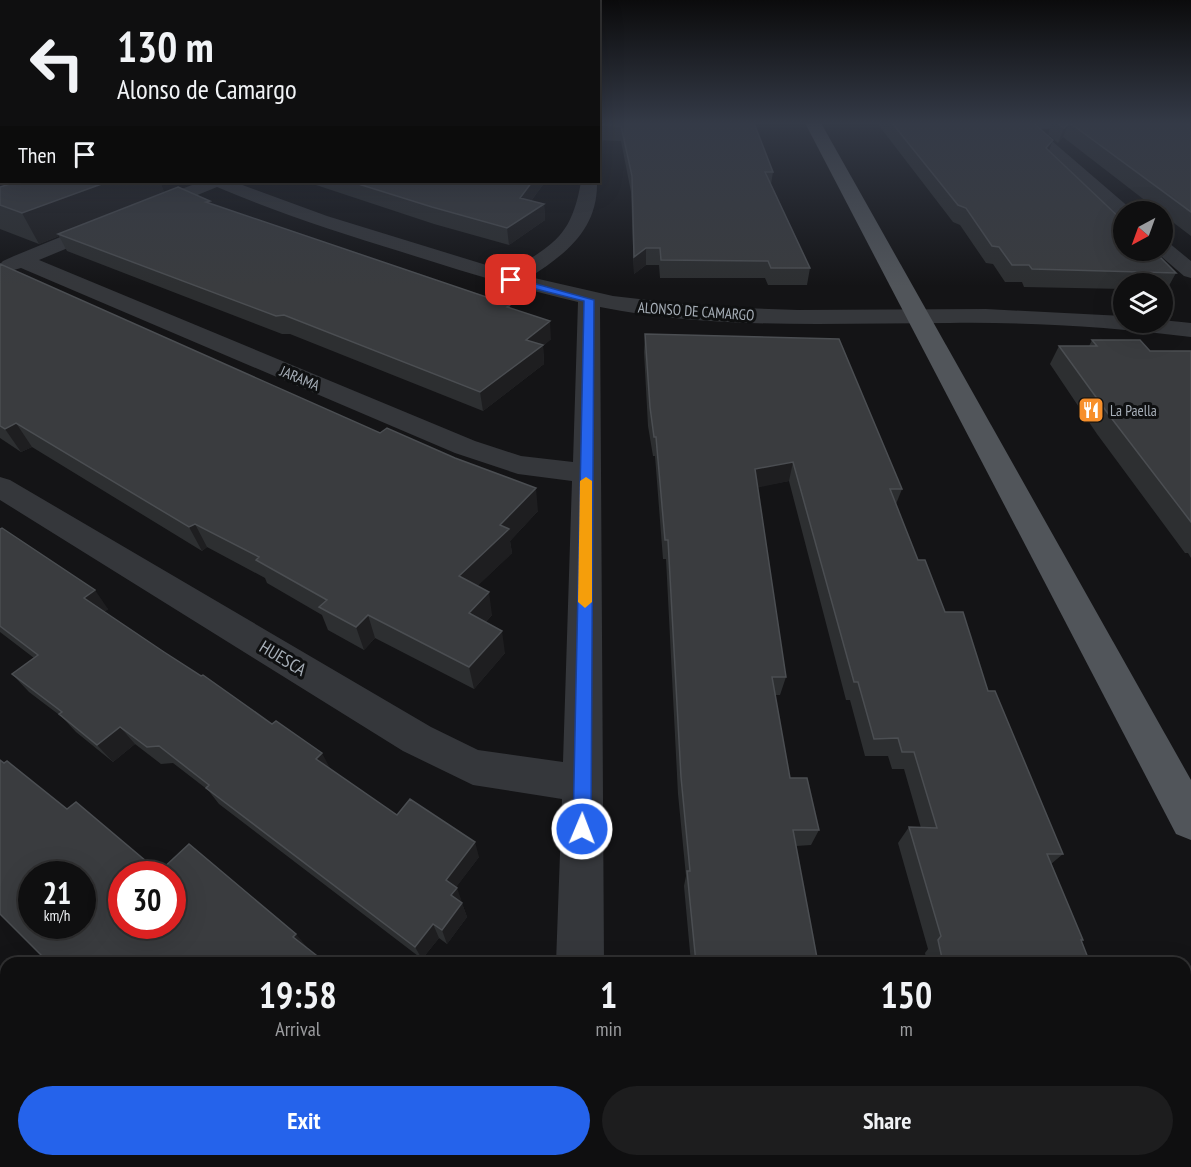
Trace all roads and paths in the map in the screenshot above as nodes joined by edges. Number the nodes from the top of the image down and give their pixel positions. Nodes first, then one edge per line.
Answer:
1 (842, 177) edge
2 (1084, 177) edge
3 (212, 183) edge
4 (223, 183) edge
5 (589, 183) edge
6 (1113, 203) edge
7 (1173, 256) edge
8 (10, 264) edge
9 (1191, 272) edge
10 (511, 280) junction
11 (589, 300) junction
12 (917, 316) junction
13 (1191, 330) edge
14 (586, 473) junction
15 (0, 487) edge
16 (583, 784) junction
17 (1191, 820) edge
18 (580, 957) edge

1 - 12 main road
2 - 6 street
3 - 8 street
4 - 10 street, ALONSO DE CAMARGO
5 - 10 street
7 - 9 street
8 - 14 street, JARAMA
10 - 11 street, ALONSO DE CAMARGO
11 - 12 street, ALONSO DE CAMARGO
11 - 14 street
12 - 13 street, ALONSO DE CAMARGO
12 - 17 main road
14 - 16 street
15 - 16 street, HUESCA
16 - 18 street

